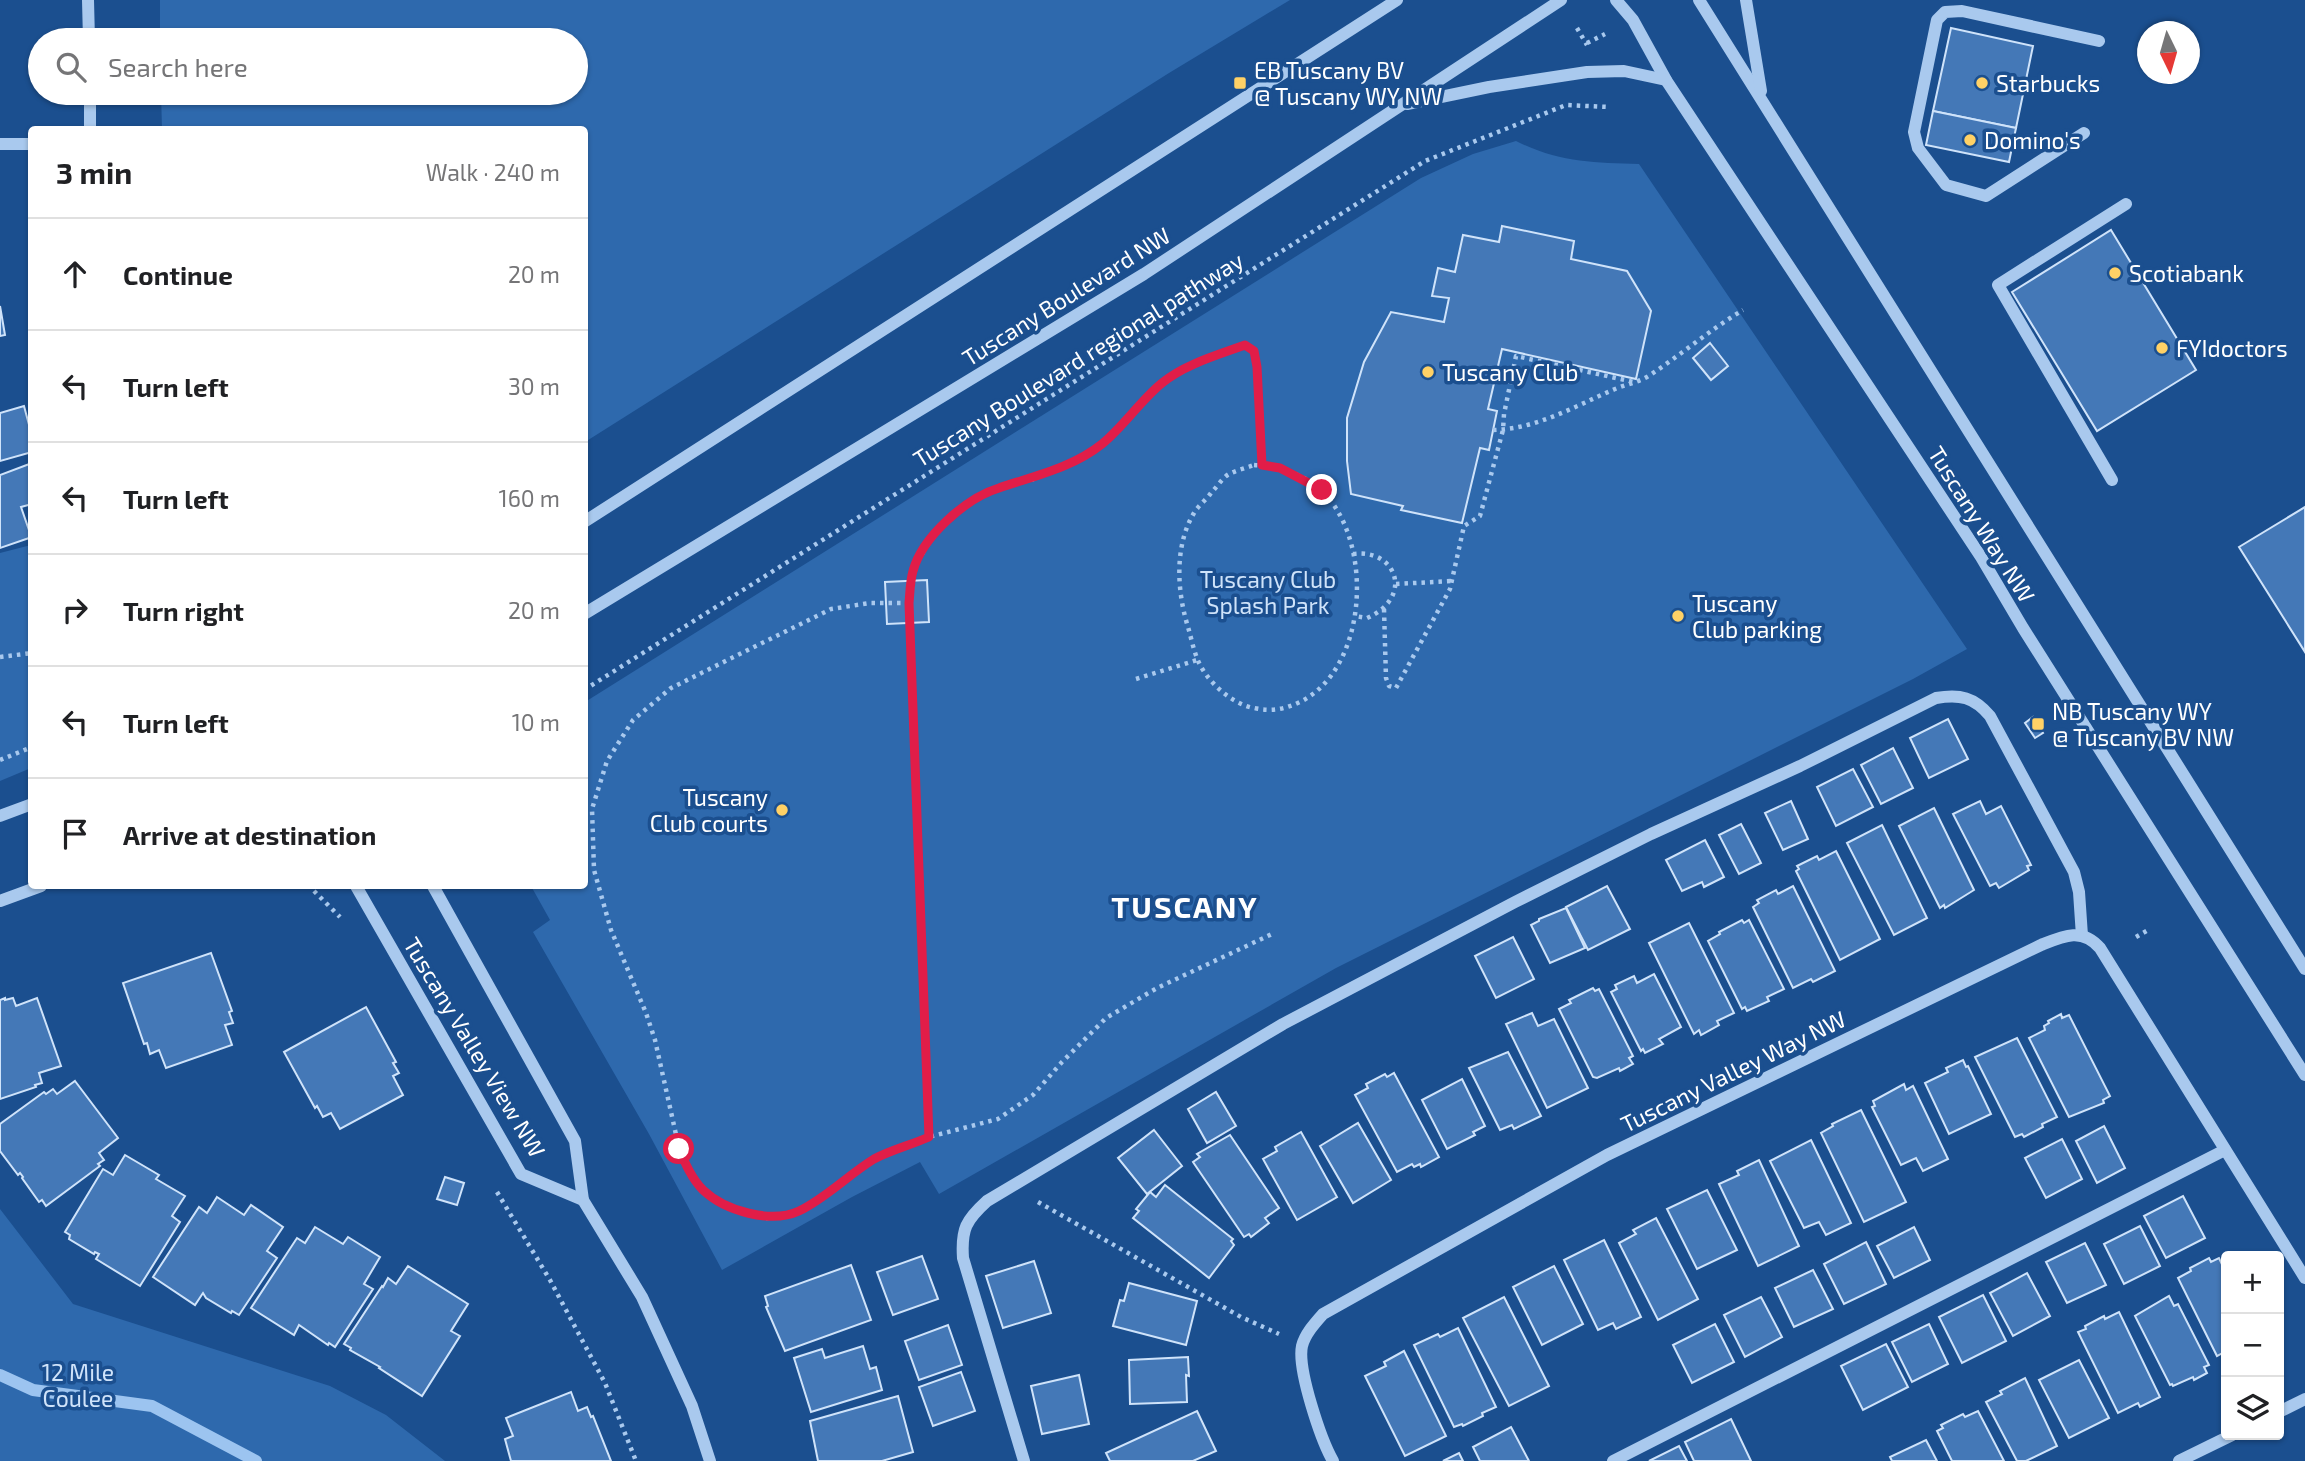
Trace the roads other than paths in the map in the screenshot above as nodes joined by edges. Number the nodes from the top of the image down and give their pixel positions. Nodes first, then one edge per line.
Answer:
1 (88, 0) edge
2 (1397, 0) edge
3 (1561, 0) edge
4 (1616, 0) edge
5 (1699, 0) edge
6 (1746, 0) edge
7 (89, 28) edge
8 (2099, 41) dead end
9 (1666, 80) junction
10 (1762, 98) junction
11 (89, 105) edge
12 (1400, 105) junction
13 (90, 126) edge
14 (2084, 133) dead end
15 (0, 144) edge
16 (28, 144) edge
17 (2126, 204) dead end
18 (2112, 480) dead end
19 (588, 519) edge
20 (588, 612) edge
21 (28, 806) edge
22 (0, 816) edge
23 (33, 889) edge
24 (358, 889) edge
25 (435, 889) edge
26 (0, 901) edge
27 (2082, 936) junction
28 (2305, 969) edge
29 (2305, 1075) edge
30 (2225, 1150) junction
31 (583, 1200) junction
32 (2305, 1278) edge
33 (2305, 1399) edge
34 (2284, 1410) edge
35 (2222, 1440) edge
36 (710, 1461) edge
37 (1024, 1461) edge
38 (1333, 1461) edge
39 (1612, 1461) edge
40 (2179, 1461) edge

1 - 7 street
2 - 19 street
3 - 12 street, Tuscany Boulevard NW
4 - 9 street, Tuscany Way NW
5 - 10 street, Tuscany Way NW
6 - 10 street
8 - 14 street
9 - 12 street
9 - 29 street, Tuscany Way NW
10 - 28 street, Tuscany Way NW
11 - 13 street
12 - 20 street, Tuscany Boulevard NW
15 - 16 street
17 - 18 street
21 - 22 street
23 - 26 street
24 - 31 street, Tuscany Valley View NW
25 - 31 street, Tuscany Valley View NW
27 - 30 street
27 - 37 street
27 - 38 street, Tuscany Valley Way NW
30 - 32 street
30 - 39 street
31 - 36 street, Tuscany Valley View NW
33 - 34 street
35 - 40 street

